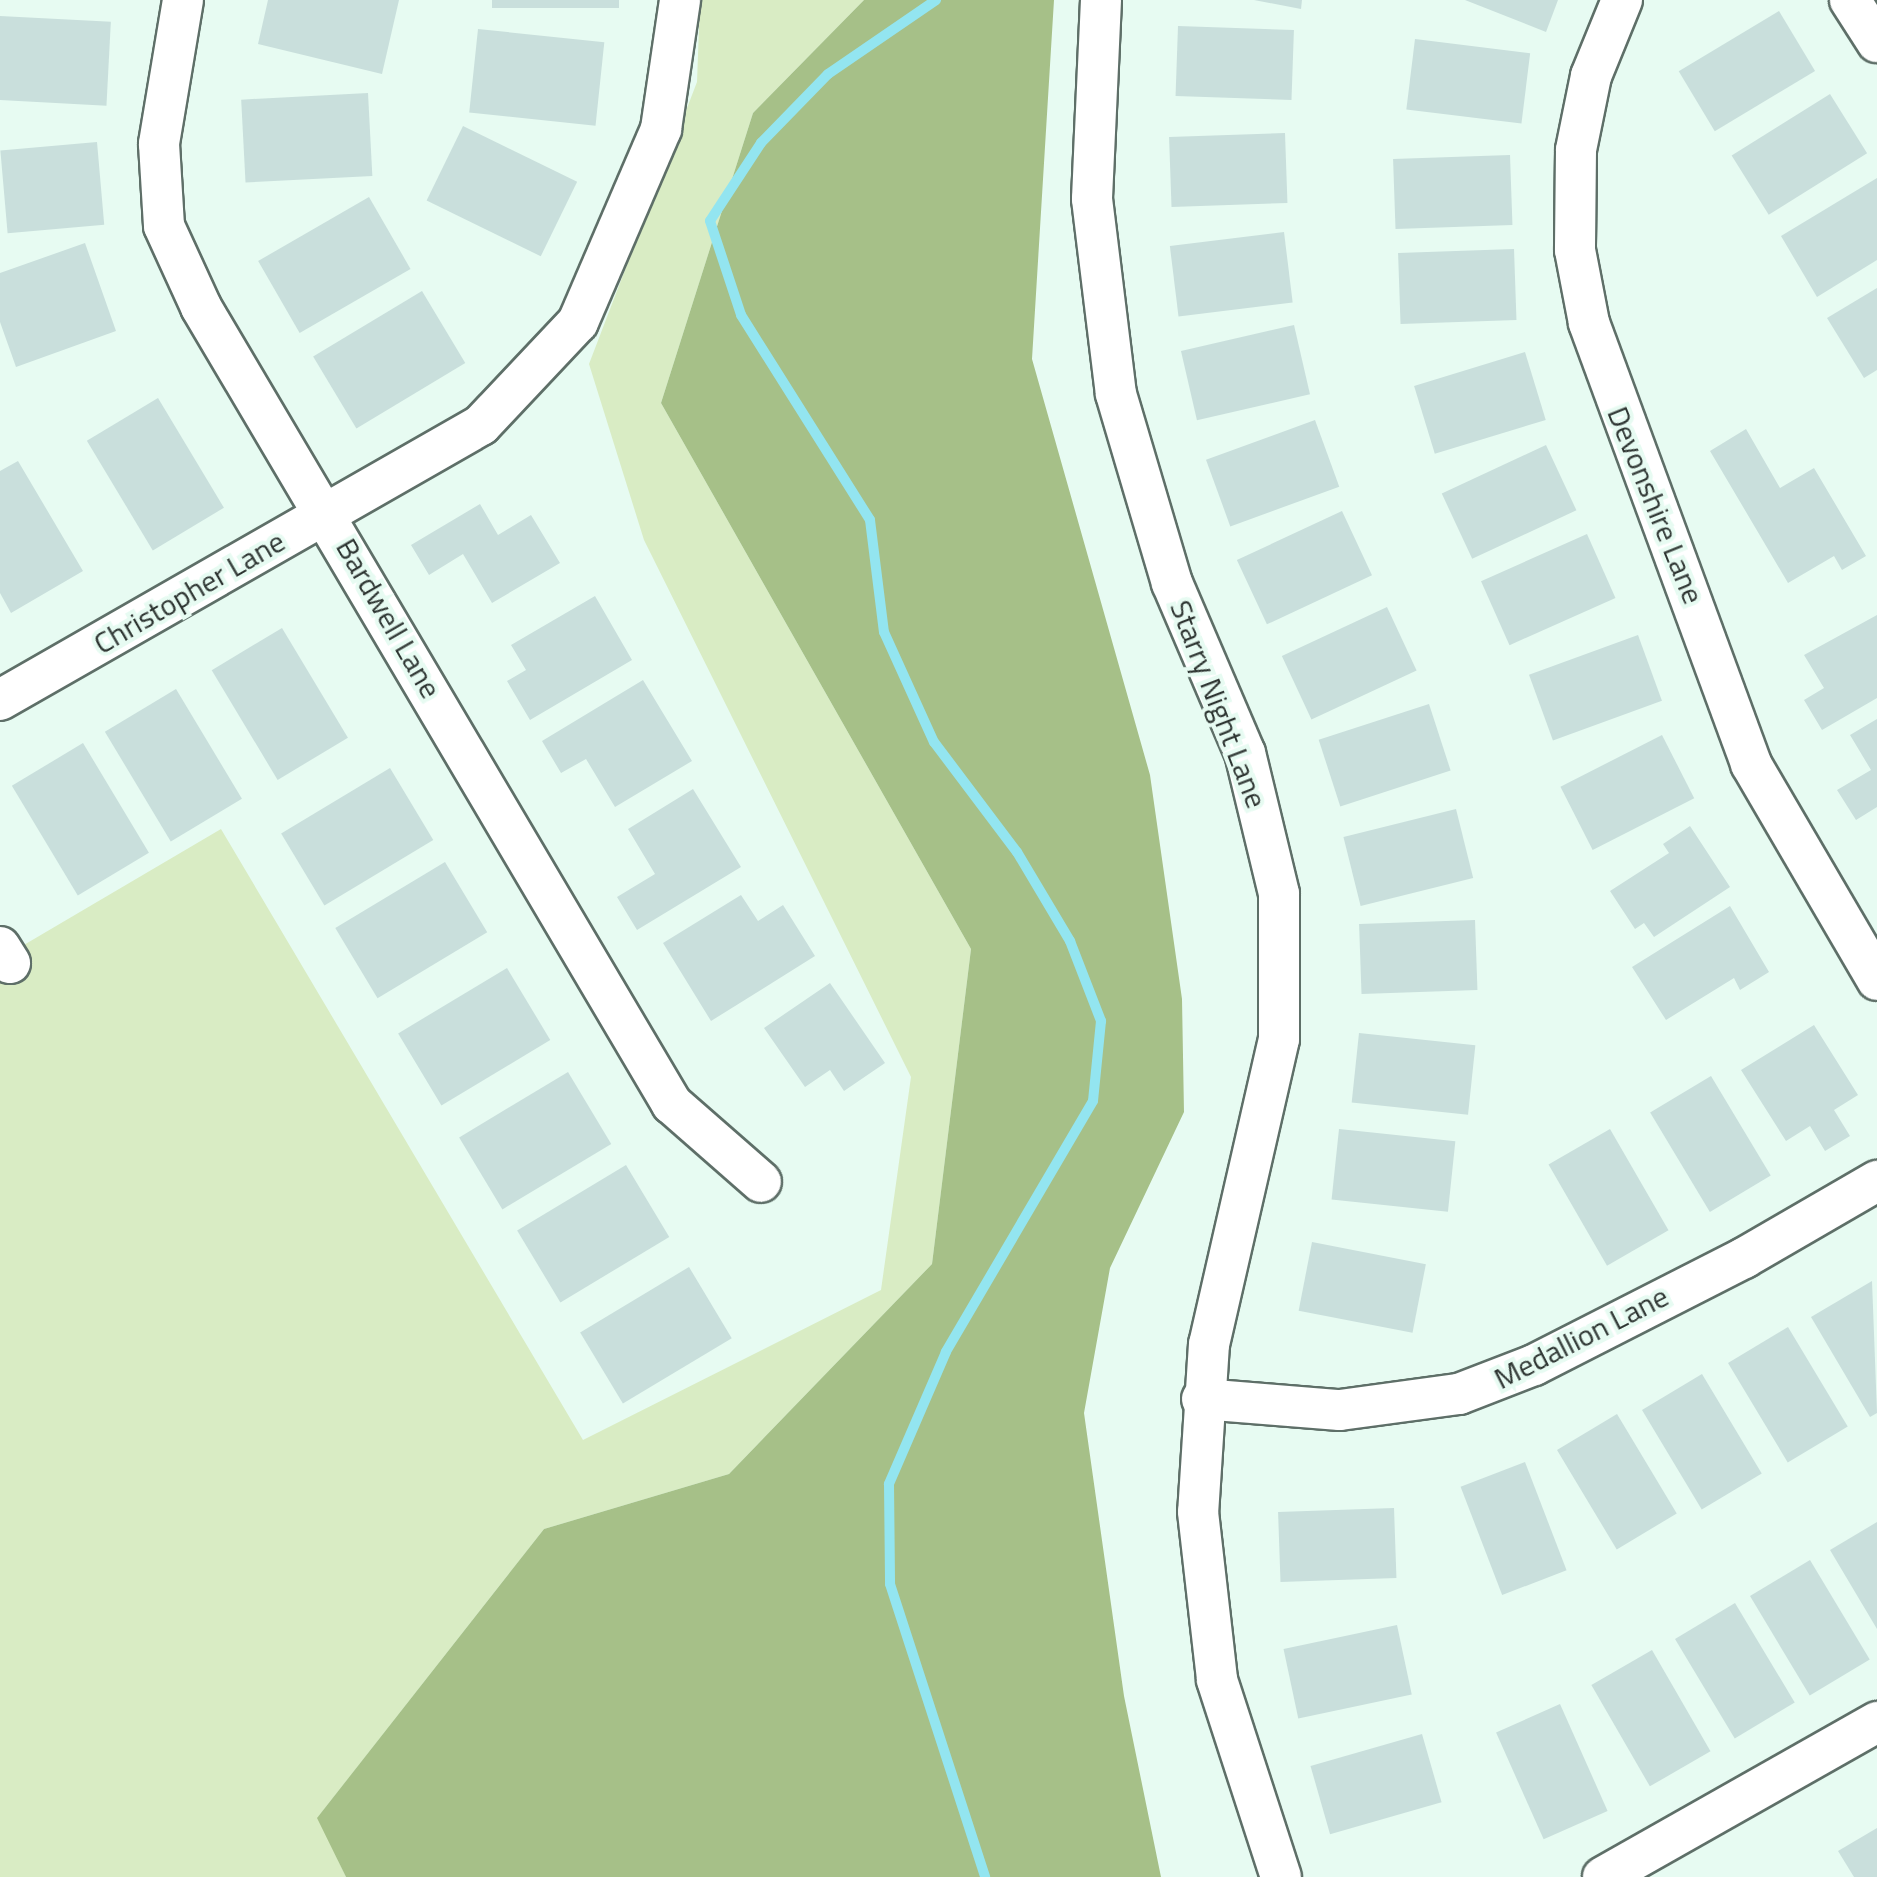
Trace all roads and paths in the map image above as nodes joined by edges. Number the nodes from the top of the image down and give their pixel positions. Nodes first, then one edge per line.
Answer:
1 (183, 0) edge
2 (680, 0) edge
3 (1100, 0) edge
4 (1622, 0) edge
5 (1850, 0) edge
6 (1877, 42) edge
7 (327, 513) junction
8 (0, 700) edge
9 (1877, 980) edge
10 (1877, 1181) edge
11 (760, 1182) dead end
12 (1202, 1399) junction
13 (1877, 1722) edge
14 (1649, 1866) edge
15 (1281, 1877) edge
16 (1603, 1877) edge

1 - 7 street, Bardwell Lane
2 - 7 street, Christopher Lane
3 - 12 street, Starry Night Lane
4 - 9 street, Devonshire Lane
5 - 6 street
7 - 8 street, Christopher Lane
7 - 11 street, Bardwell Lane
10 - 12 street, Medallion Lane
12 - 15 street, Starry Night Lane
13 - 14 street
14 - 16 street

